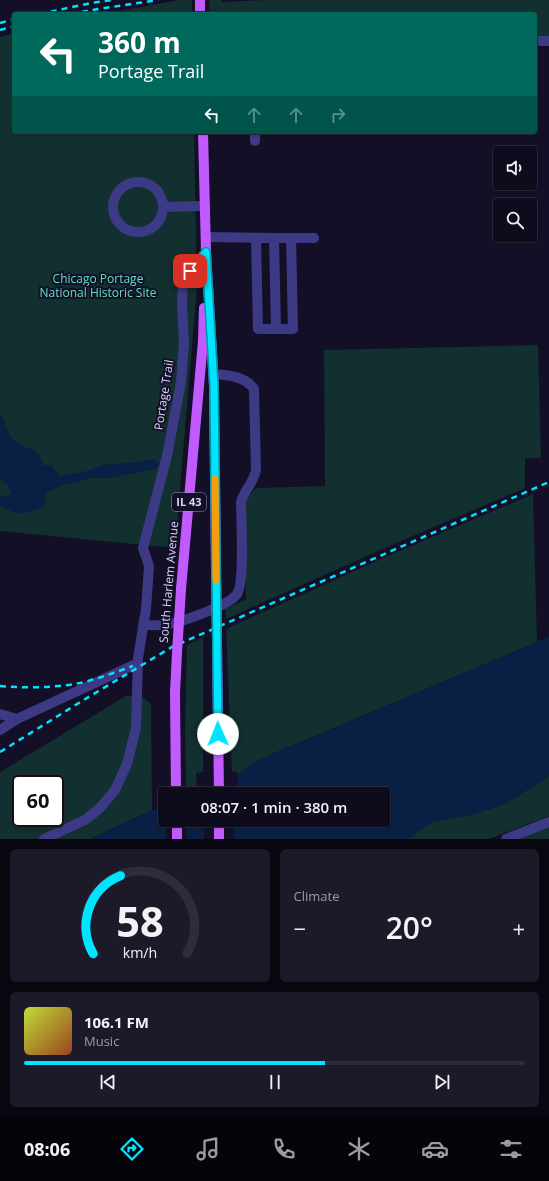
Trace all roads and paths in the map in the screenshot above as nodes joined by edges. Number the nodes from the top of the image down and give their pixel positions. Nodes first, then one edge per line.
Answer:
1 (200, 0) edge
2 (200, 12) edge
3 (537, 41) edge
4 (549, 41) edge
5 (203, 134) edge
6 (205, 206) junction
7 (163, 207) junction
8 (206, 237) junction
9 (256, 238) junction
10 (274, 238) junction
11 (290, 238) junction
12 (314, 238) dead end
13 (206, 252) junction
14 (276, 329) junction
15 (213, 374) junction
16 (143, 625) junction
17 (138, 663) junction
18 (0, 714) edge
19 (17, 719) junction
20 (0, 730) edge
21 (176, 787) edge
22 (219, 787) edge
23 (549, 822) edge
24 (177, 827) edge
25 (219, 827) edge
26 (44, 839) edge
27 (177, 839) edge
28 (220, 839) edge
29 (506, 839) edge

1 - 2 main road
3 - 4 street
5 - 6 main road, South Harlem Avenue / IL 43
6 - 7 street
6 - 8 main road, South Harlem Avenue / IL 43
7 - 7 street
8 - 9 street
8 - 13 main road, South Harlem Avenue / IL 43
9 - 10 street
9 - 14 street
10 - 11 street
10 - 14 street
11 - 12 street
11 - 14 street
13 - 15 main road, South Harlem Avenue / IL 43
13 - 16 street, Portage Trail
13 - 21 main road, South Harlem Avenue / IL 43, bridge
15 - 16 street
15 - 22 main road, South Harlem Avenue / IL 43, bridge
16 - 17 street
17 - 19 street
17 - 26 street
18 - 19 street
19 - 20 street
23 - 29 street
24 - 27 main road
25 - 28 main road

